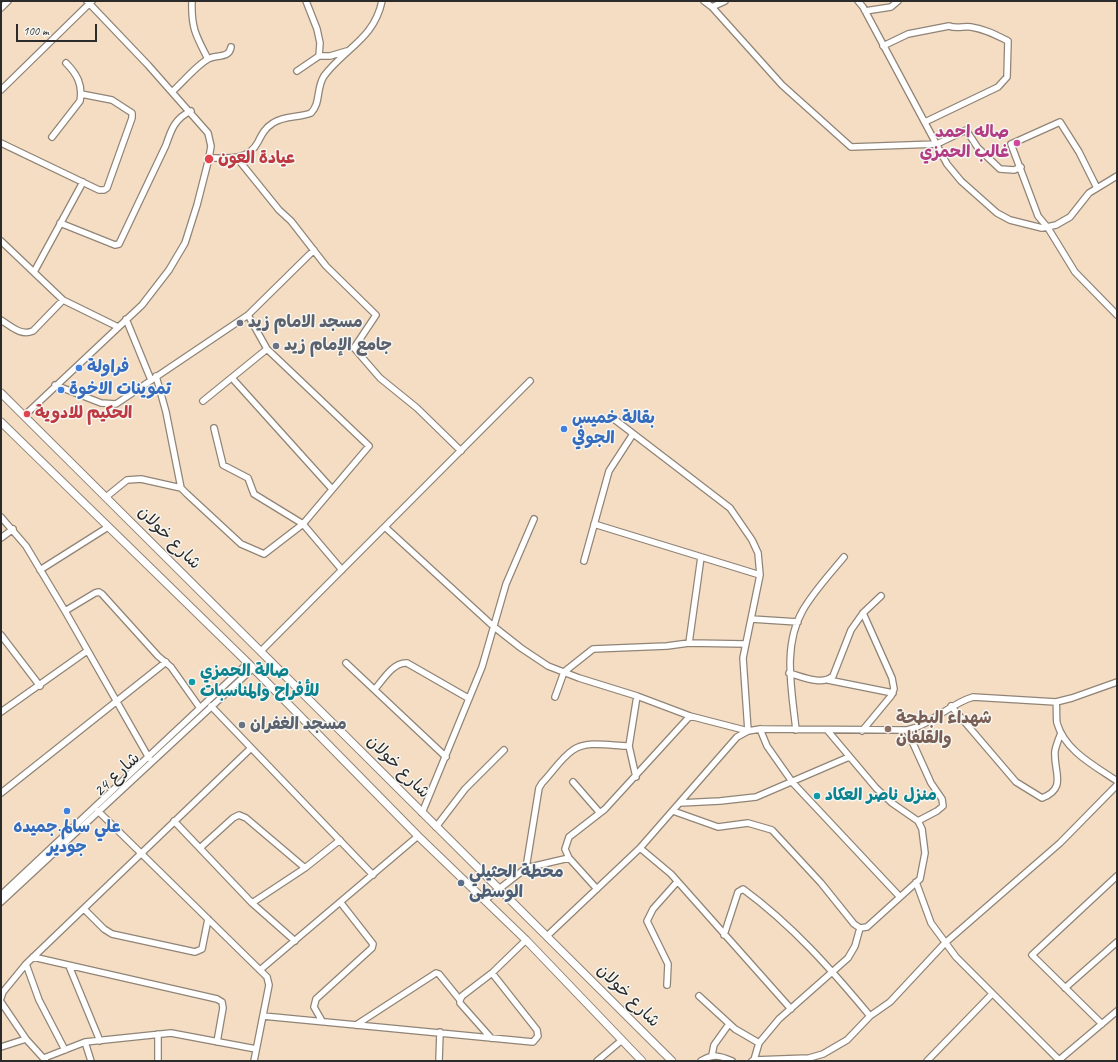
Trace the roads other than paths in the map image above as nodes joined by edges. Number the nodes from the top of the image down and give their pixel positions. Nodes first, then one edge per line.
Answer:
1 (8, 1) edge
2 (192, 1) edge
3 (306, 1) edge
4 (382, 1) edge
5 (704, 1) edge
6 (725, 1) edge
7 (858, 1) edge
8 (898, 1) edge
9 (90, 2) edge
10 (712, 7) junction
11 (1, 8) edge
12 (865, 11) junction
13 (884, 46) junction
14 (231, 47) dead end
15 (351, 49) junction
16 (319, 56) junction
17 (208, 59) junction
18 (66, 63) dead end
19 (297, 71) dead end
20 (1, 90) edge
21 (173, 91) junction
22 (81, 94) junction
23 (191, 111) junction
24 (925, 122) junction
25 (52, 137) dead end
26 (1, 143) edge
27 (937, 144) junction
28 (209, 158) junction
29 (237, 158) junction
30 (1021, 167) junction
31 (1117, 176) edge
32 (83, 182) junction
33 (1097, 188) junction
34 (60, 224) junction
35 (1048, 228) junction
36 (1, 241) edge
37 (314, 250) junction
38 (34, 272) junction
39 (63, 300) junction
40 (248, 314) junction
41 (1117, 315) edge
42 (126, 319) junction
43 (1, 320) edge
44 (118, 327) junction
45 (267, 349) junction
46 (154, 378) junction
47 (232, 378) junction
48 (530, 381) dead end
49 (55, 385) junction
50 (1, 393) edge
51 (203, 401) dead end
52 (24, 416) junction
53 (614, 419) dead end
54 (1, 422) edge
55 (214, 428) dead end
56 (633, 434) junction
57 (461, 451) junction
58 (181, 488) junction
59 (332, 489) junction
60 (106, 497) junction
61 (1, 517) edge
62 (534, 519) dead end
63 (303, 524) junction
64 (594, 524) junction
65 (108, 527) junction
66 (384, 527) junction
67 (13, 530) junction
68 (1, 538) edge
69 (701, 557) junction
70 (844, 557) dead end
71 (584, 561) dead end
72 (40, 570) junction
73 (342, 570) junction
74 (760, 574) junction
75 (881, 596) dead end
76 (65, 611) junction
77 (863, 613) junction
78 (751, 619) junction
79 (798, 622) junction
80 (493, 626) junction
81 (1, 635) edge
82 (689, 643) junction
83 (745, 644) junction
84 (261, 651) junction
85 (87, 652) junction
86 (166, 662) junction
87 (346, 663) dead end
88 (250, 666) junction
89 (564, 672) junction
90 (789, 673) junction
91 (828, 680) junction
92 (1117, 682) edge
93 (40, 686) junction
94 (375, 689) junction
95 (893, 693) junction
96 (637, 696) junction
97 (555, 697) dead end
98 (468, 698) junction
99 (117, 702) junction
100 (1056, 702) junction
101 (211, 706) junction
102 (951, 706) junction
103 (200, 708) junction
104 (1, 712) edge
105 (690, 716) junction
106 (760, 730) junction
107 (796, 730) junction
108 (907, 730) junction
109 (748, 731) junction
110 (828, 731) junction
111 (862, 731) junction
112 (1061, 732) junction
113 (629, 746) junction
114 (250, 748) junction
115 (504, 750) dead end
116 (148, 756) junction
117 (446, 757) junction
118 (849, 758) junction
119 (151, 762) junction
120 (636, 777) junction
121 (1117, 781) edge
122 (573, 782) dead end
123 (793, 783) junction
124 (1117, 785) edge
125 (1, 793) edge
126 (680, 802) junction
127 (98, 811) junction
128 (673, 811) junction
129 (422, 813) junction
130 (600, 813) junction
131 (174, 821) junction
132 (918, 821) junction
133 (436, 827) junction
134 (418, 836) junction
135 (340, 840) junction
136 (200, 848) junction
137 (640, 848) junction
138 (140, 853) junction
139 (569, 858) junction
140 (305, 868) junction
141 (526, 868) junction
142 (373, 875) junction
143 (1117, 876) edge
144 (677, 882) junction
145 (916, 882) junction
146 (500, 888) junction
147 (597, 888) junction
148 (1, 895) edge
149 (900, 897) junction
150 (485, 900) junction
151 (1, 902) edge
152 (252, 903) junction
153 (341, 903) junction
154 (84, 909) junction
155 (208, 919) junction
156 (860, 928) junction
157 (724, 935) junction
158 (547, 936) junction
159 (526, 940) junction
160 (295, 941) junction
161 (1117, 942) edge
162 (945, 943) junction
163 (33, 957) junction
164 (26, 964) junction
165 (69, 966) junction
166 (260, 970) junction
167 (834, 972) junction
168 (492, 973) junction
169 (667, 985) dead end
170 (1065, 988) junction
171 (992, 994) junction
172 (699, 996) dead end
173 (1, 998) edge
174 (460, 1000) junction
175 (1, 1002) edge
176 (791, 1009) junction
177 (1117, 1011) edge
178 (263, 1016) junction
179 (870, 1016) junction
180 (322, 1021) junction
181 (729, 1024) junction
182 (1102, 1024) junction
183 (356, 1025) junction
184 (440, 1032) junction
185 (158, 1034) junction
186 (491, 1038) junction
187 (26, 1039) junction
188 (622, 1040) junction
189 (100, 1041) junction
190 (85, 1042) junction
191 (218, 1042) junction
192 (759, 1044) junction
193 (1, 1047) edge
194 (256, 1049) junction
195 (65, 1050) junction
196 (712, 1055) junction
197 (45, 1060) edge
198 (753, 1060) edge
199 (1059, 1060) edge
200 (91, 1061) edge
201 (158, 1061) edge
202 (254, 1061) edge
203 (439, 1061) edge
204 (597, 1061) edge
205 (642, 1061) edge
206 (672, 1061) edge
207 (700, 1061) edge
208 (732, 1061) edge
209 (927, 1061) edge

1 - 11 street
2 - 17 street
3 - 16 street
4 - 15 street
5 - 10 street
6 - 10 street
7 - 12 street
8 - 12 street
9 - 20 street
9 - 21 street
10 - 27 street
12 - 13 street
13 - 24 street
13 - 24 street
14 - 17 street
15 - 16 street
15 - 29 street
16 - 19 street
17 - 21 street
18 - 22 street
21 - 23 street
22 - 25 street
22 - 32 street
23 - 28 street
23 - 34 street
24 - 27 street
26 - 32 street
27 - 30 street
27 - 35 street
28 - 29 street
28 - 42 street
29 - 37 street
30 - 33 street
30 - 35 street
31 - 33 street
32 - 34 street
33 - 35 street
34 - 38 street
35 - 41 street
36 - 38 street
37 - 40 street
37 - 57 street
38 - 39 street
39 - 43 street
39 - 44 street
40 - 45 street
40 - 46 street
42 - 44 street
42 - 46 street
44 - 49 street
45 - 47 street
45 - 59 street
46 - 49 street
46 - 58 street
47 - 51 street
47 - 59 street
48 - 57 street
49 - 52 street
50 - 52 main road, شارع خولان
52 - 60 main road, شارع خولان
53 - 56 street
54 - 65 main road, شارع خولان
55 - 63 street
56 - 64 street
56 - 74 street
57 - 66 street
58 - 60 street
58 - 63 street
59 - 63 street
60 - 84 main road, شارع خولان
61 - 67 street
62 - 80 street
63 - 73 street
64 - 69 street
64 - 71 street
65 - 72 street
65 - 88 main road, شارع خولان
66 - 73 street
66 - 80 street
67 - 68 street
67 - 72 street
69 - 74 street
69 - 82 street
70 - 79 street
72 - 76 street
73 - 84 street
74 - 78 street
75 - 77 street
76 - 85 street
76 - 86 street
77 - 91 street
77 - 95 street
78 - 79 street
78 - 83 street
79 - 90 street
80 - 89 street
80 - 98 street
81 - 93 street
82 - 83 street
82 - 89 street
83 - 109 street
84 - 129 main road, شارع خولان
85 - 93 street
85 - 99 street
86 - 99 street
86 - 103 street
87 - 94 street
88 - 101 street, شارع 24
88 - 103 street, شارع 24
88 - 134 main road, شارع خولان
89 - 96 street
89 - 97 street
90 - 91 street
90 - 107 street
91 - 95 street
92 - 100 street
93 - 104 street
94 - 98 street
94 - 117 street
95 - 111 street
96 - 105 street
96 - 113 street
98 - 117 street
99 - 116 street
99 - 125 street
100 - 102 street
100 - 112 street
101 - 114 street
101 - 119 street, شارع 24
102 - 108 street
102 - 112 street
103 - 116 street, شارع 24
105 - 109 street
105 - 120 street
106 - 107 street
106 - 109 street
106 - 123 street
107 - 110 street
108 - 111 street
108 - 132 street
109 - 126 street
110 - 111 street
110 - 118 street
112 - 121 street
113 - 120 street
113 - 141 street
114 - 131 street
114 - 135 street
115 - 133 street
116 - 119 street
116 - 148 street, شارع 24
117 - 129 street
118 - 123 street
118 - 132 street
119 - 127 street, شارع 24
120 - 130 street
122 - 130 street
123 - 126 street
123 - 149 street
124 - 162 street
126 - 128 street
127 - 138 street
127 - 151 street, شارع 24
128 - 137 street
128 - 156 street
129 - 133 main road, شارع خولان
130 - 139 street
131 - 136 street
131 - 138 street
132 - 145 street
133 - 146 main road, شارع خولان
134 - 142 street
134 - 150 main road, شارع خولان
135 - 140 street
135 - 142 street
136 - 140 street
136 - 152 street
137 - 144 street
137 - 147 street
138 - 154 street
138 - 155 street
139 - 141 street
139 - 147 street
140 - 152 street
141 - 146 street
142 - 153 street
143 - 170 street
144 - 157 street
144 - 169 street
145 - 149 street
145 - 162 street
146 - 150 street
146 - 158 main road, شارع خولان
147 - 158 street
149 - 156 street
150 - 159 main road, شارع خولان
152 - 160 street
153 - 160 street
153 - 180 street
154 - 155 street
154 - 163 street
155 - 166 street
156 - 167 street
157 - 167 street
157 - 176 street
158 - 206 main road, شارع خولان
159 - 168 street
159 - 188 main road, شارع خولان
160 - 166 street
161 - 170 street
162 - 171 street
162 - 179 street
163 - 164 street
163 - 165 street
164 - 173 street
164 - 195 street
165 - 189 street
165 - 191 street
166 - 178 street
167 - 176 street
167 - 179 street
168 - 174 street
168 - 186 street
170 - 182 street
171 - 199 street
171 - 209 street
172 - 181 street
174 - 183 street
174 - 186 street
175 - 187 street
176 - 192 street
177 - 182 street
178 - 180 street
178 - 194 street
179 - 198 street
180 - 183 street
181 - 192 street
181 - 196 street
182 - 199 street
183 - 184 street
184 - 186 street
184 - 203 street
185 - 189 street
185 - 191 street
185 - 201 street
187 - 193 street
187 - 197 street
188 - 204 street
188 - 205 main road, شارع خولان
189 - 190 street
190 - 195 street
190 - 200 street
191 - 194 street
192 - 198 street
194 - 202 street
195 - 197 street
196 - 207 street
196 - 208 street

